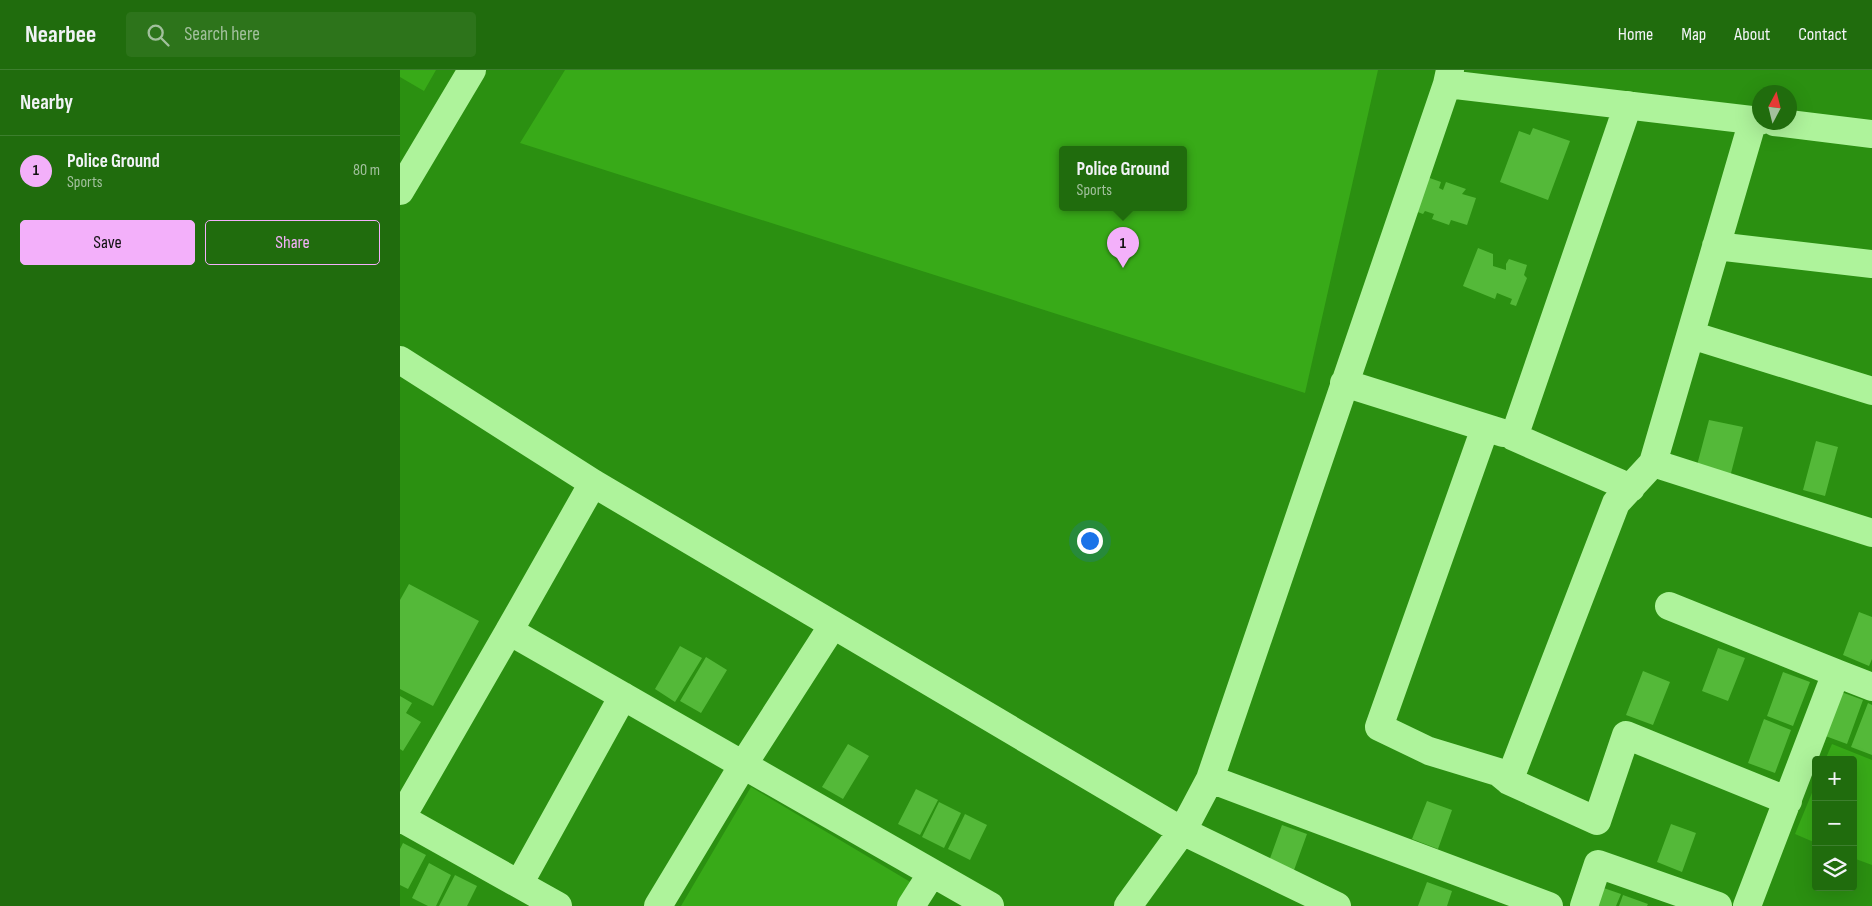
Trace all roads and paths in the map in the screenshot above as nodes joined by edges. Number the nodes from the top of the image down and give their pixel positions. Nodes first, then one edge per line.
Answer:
1 (472, 70) edge
2 (1449, 77) edge
3 (1628, 105) junction
4 (1752, 120) edge
5 (1797, 125) edge
6 (1759, 130) edge
7 (1872, 134) edge
8 (400, 191) edge
9 (1716, 246) junction
10 (1872, 264) edge
11 (1690, 336) junction
12 (400, 360) edge
13 (1344, 383) junction
14 (1872, 391) edge
15 (1485, 428) junction
16 (1514, 437) junction
17 (1653, 464) junction
18 (593, 483) junction
19 (1631, 488) junction
20 (1872, 533) edge
21 (1668, 606) dead end
22 (833, 625) junction
23 (509, 631) junction
24 (1836, 673) junction
25 (1872, 687) edge
26 (623, 696) junction
27 (742, 765) junction
28 (1210, 779) junction
29 (1509, 781) junction
30 (1788, 801) junction
31 (401, 819) edge
32 (1182, 831) junction
33 (932, 873) junction
34 (518, 884) junction
35 (558, 906) edge
36 (658, 906) edge
37 (911, 906) edge
38 (990, 906) edge
39 (1128, 906) edge
40 (1337, 906) edge
41 (1549, 906) edge
42 (1584, 906) edge
43 (1718, 906) edge
44 (1747, 906) edge

1 - 8 street
2 - 3 street
2 - 13 street
3 - 4 street
3 - 16 street
5 - 7 street
6 - 9 street
9 - 10 street
9 - 11 street
11 - 14 street
11 - 17 street
12 - 18 street
13 - 15 street
13 - 28 street
15 - 16 street
15 - 29 street
16 - 19 street
17 - 19 street
17 - 20 street
18 - 22 street
18 - 23 street
19 - 29 street
21 - 24 street
22 - 27 street
22 - 32 street
23 - 26 street
23 - 31 street
24 - 25 street
24 - 30 street
26 - 27 street
26 - 34 street
27 - 33 street
27 - 36 street
28 - 32 street
28 - 41 street
29 - 30 street
30 - 44 street
31 - 34 street
32 - 39 street
32 - 40 street
33 - 37 street
33 - 38 street
34 - 35 street
42 - 43 street

